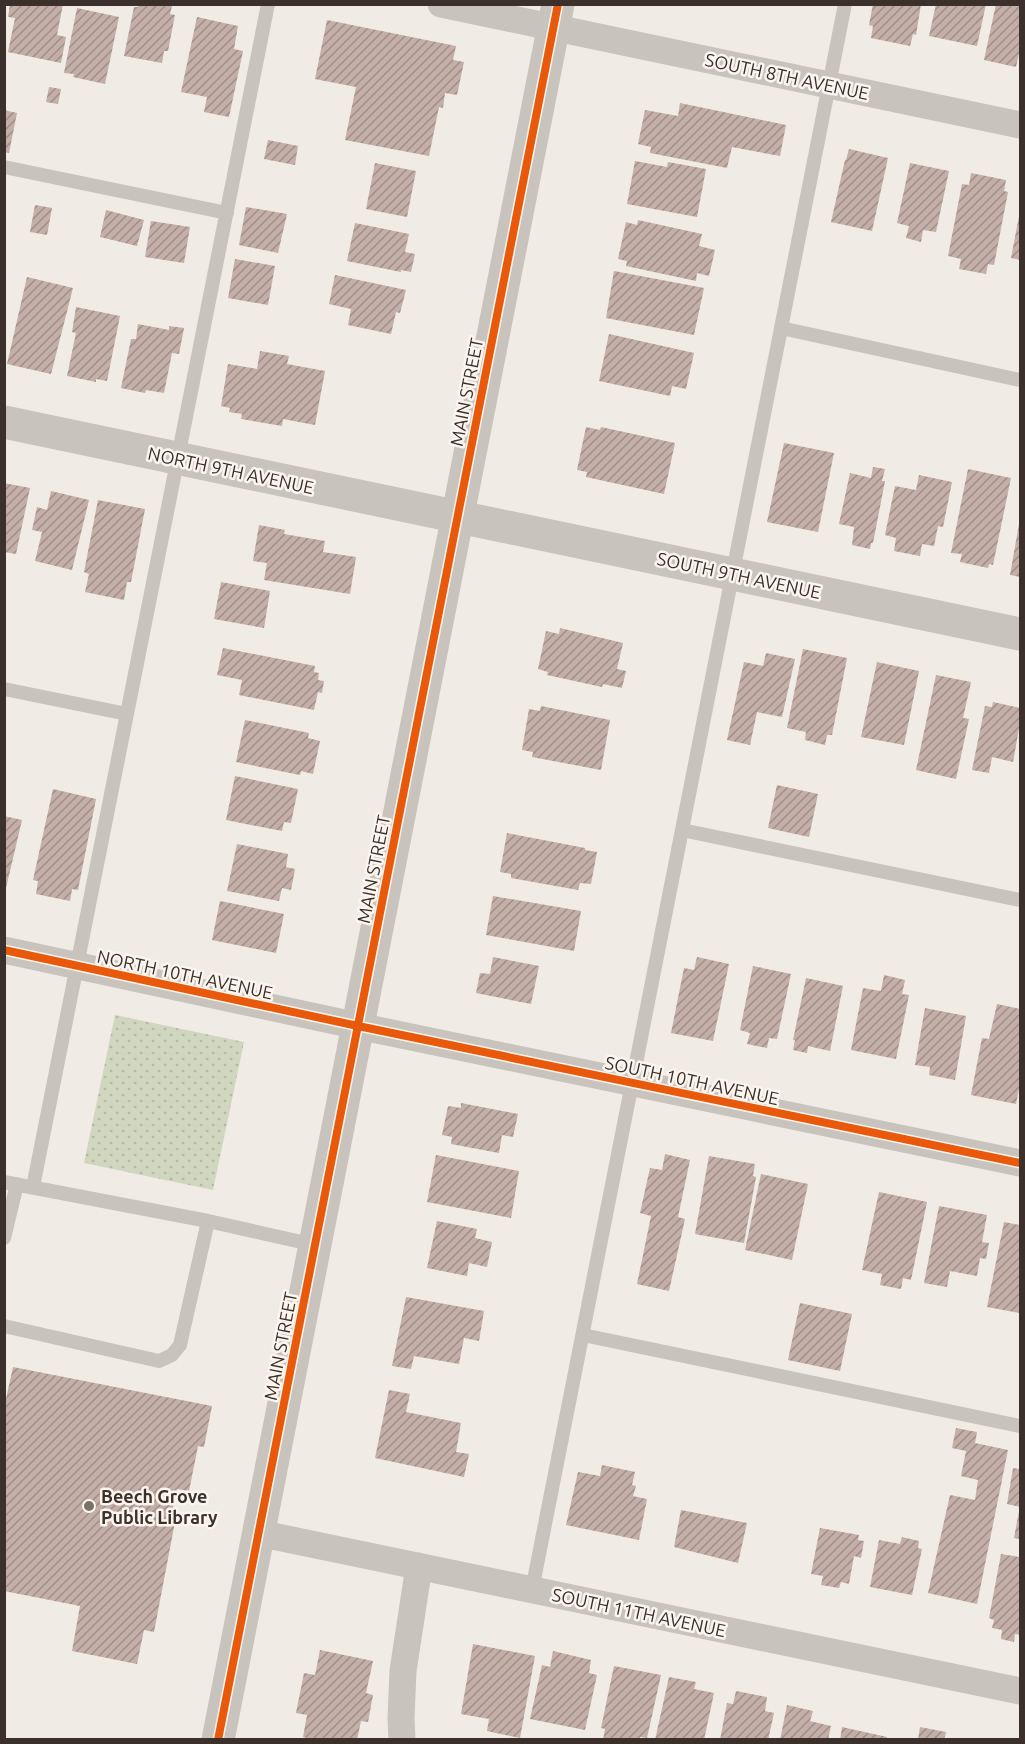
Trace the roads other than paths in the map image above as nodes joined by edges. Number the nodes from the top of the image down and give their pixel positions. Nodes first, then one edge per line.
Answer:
1 (268, 4) edge
2 (441, 4) edge
3 (845, 4) edge
4 (555, 16) edge
5 (829, 85) junction
6 (1020, 125) edge
7 (4, 167) edge
8 (227, 213) junction
9 (781, 328) junction
10 (1020, 380) edge
11 (4, 423) edge
12 (178, 459) junction
13 (457, 517) junction
14 (733, 574) junction
15 (1020, 634) edge
16 (4, 689) edge
17 (127, 714) junction
18 (682, 830) junction
19 (1020, 900) edge
20 (4, 950) edge
21 (77, 966) junction
22 (358, 1026) junction
23 (633, 1083) junction
24 (1020, 1163) edge
25 (11, 1183) edge
26 (33, 1187) junction
27 (208, 1221) junction
28 (4, 1238) edge
29 (315, 1245) junction
30 (4, 1326) edge
31 (583, 1335) junction
32 (1020, 1426) edge
33 (258, 1533) junction
34 (419, 1566) junction
35 (532, 1590) junction
36 (1020, 1691) edge
37 (218, 1740) edge
38 (402, 1740) edge

1 - 8 lane
2 - 4 street, SOUTH 8TH AVENUE
3 - 5 lane
4 - 5 street, SOUTH 8TH AVENUE
4 - 13 street, MAIN STREET
5 - 6 street, SOUTH 8TH AVENUE
5 - 9 lane
7 - 8 lane
8 - 12 lane
9 - 10 lane
9 - 14 lane
11 - 12 street, NORTH 9TH AVENUE
12 - 13 street, NORTH 9TH AVENUE
12 - 17 lane
13 - 14 street, SOUTH 9TH AVENUE
13 - 22 street, MAIN STREET
14 - 15 street, SOUTH 9TH AVENUE
14 - 18 lane
16 - 17 lane
17 - 21 lane
18 - 19 lane
18 - 23 lane
20 - 21 street, NORTH 10TH AVENUE
21 - 22 street, NORTH 10TH AVENUE
21 - 26 lane
22 - 23 street, SOUTH 10TH AVENUE
22 - 29 street, MAIN STREET
23 - 24 street, SOUTH 10TH AVENUE
23 - 31 lane
25 - 26 lane
25 - 28 lane
26 - 27 lane
27 - 29 lane
27 - 30 lane
29 - 33 street, MAIN STREET
31 - 32 lane
31 - 35 lane
33 - 34 street, SOUTH 11TH AVENUE
33 - 37 street, MAIN STREET
34 - 35 street, SOUTH 11TH AVENUE
34 - 38 street
35 - 36 street, SOUTH 11TH AVENUE

